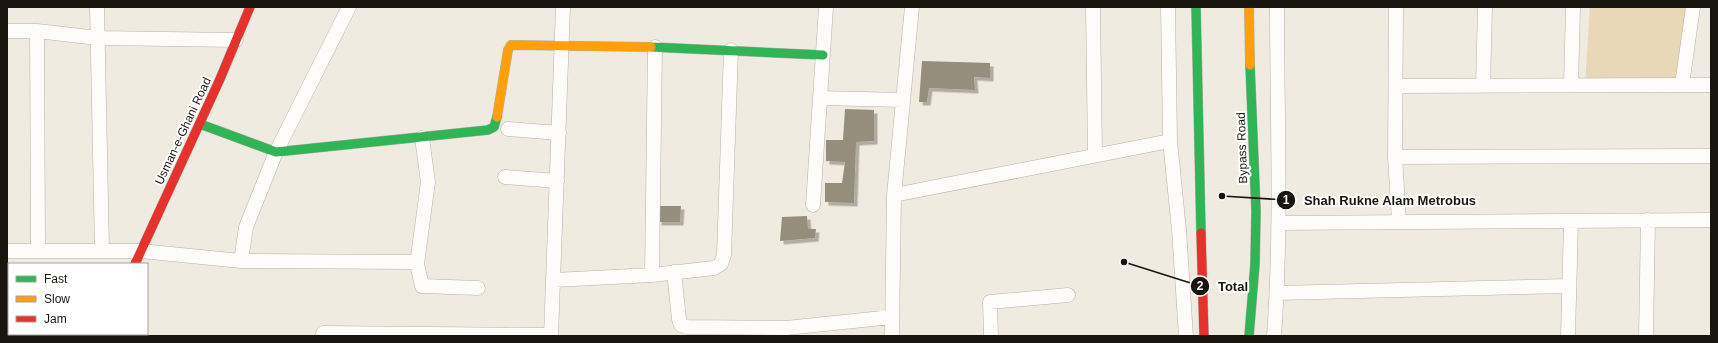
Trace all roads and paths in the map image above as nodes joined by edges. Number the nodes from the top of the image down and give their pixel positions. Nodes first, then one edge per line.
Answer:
1 (97, 7) edge
2 (250, 7) edge
3 (349, 7) edge
4 (563, 7) edge
5 (826, 7) edge
6 (912, 7) edge
7 (1093, 7) edge
8 (1168, 7) edge
9 (1196, 7) edge
10 (1249, 7) edge
11 (1277, 7) edge
12 (1396, 7) edge
13 (1484, 7) edge
14 (1573, 7) edge
15 (1693, 7) edge
16 (7, 31) edge
17 (37, 31) junction
18 (98, 38) junction
19 (236, 40) junction
20 (561, 45) junction
21 (655, 47) junction
22 (731, 50) junction
23 (823, 55) junction
24 (1483, 85) junction
25 (1571, 85) junction
26 (1682, 85) junction
27 (1711, 85) edge
28 (1396, 86) junction
29 (820, 98) junction
30 (903, 100) junction
31 (200, 124) junction
32 (508, 129) dead end
33 (559, 133) junction
34 (422, 138) junction
35 (1170, 140) junction
36 (276, 152) junction
37 (1095, 154) junction
38 (1711, 156) edge
39 (1395, 157) junction
40 (504, 177) dead end
41 (557, 181) junction
42 (894, 195) junction
43 (813, 205) dead end
44 (1648, 220) junction
45 (1711, 220) edge
46 (1399, 221) junction
47 (1571, 222) junction
48 (1279, 223) junction
49 (38, 250) junction
50 (102, 250) junction
51 (141, 251) junction
52 (16, 255) edge
53 (241, 261) junction
54 (135, 263) edge
55 (417, 264) junction
56 (674, 272) junction
57 (652, 275) junction
58 (554, 280) junction
59 (1569, 286) junction
60 (478, 288) dead end
61 (1277, 293) junction
62 (1068, 295) dead end
63 (892, 317) junction
64 (323, 334) dead end
65 (551, 336) edge
66 (892, 336) edge
67 (991, 336) edge
68 (1186, 336) edge
69 (1204, 336) edge
70 (1249, 336) edge
71 (1274, 336) edge
72 (1568, 336) edge
73 (1646, 336) edge

1 - 18 street
2 - 19 main road, Usman-e-Ghani Road
3 - 36 street
4 - 20 street
5 - 23 street
6 - 30 street
7 - 37 street
8 - 35 street
9 - 69 main road
10 - 70 main road, Bypass Road
11 - 48 street
12 - 28 street
13 - 24 street
14 - 25 street
15 - 26 street
16 - 17 street
17 - 18 street
17 - 49 street
18 - 19 street
18 - 50 street
19 - 31 main road, Usman-e-Ghani Road
20 - 21 main road
20 - 33 street
20 - 34 main road
21 - 22 main road
21 - 57 street
22 - 23 main road
22 - 56 street
23 - 29 street
24 - 25 street
24 - 28 street
25 - 26 street
26 - 27 street
28 - 39 street
29 - 30 street
29 - 43 street
30 - 42 street
31 - 36 main road
31 - 51 main road, Usman-e-Ghani Road
32 - 33 street
33 - 41 street
34 - 36 main road
34 - 55 street
35 - 37 street
35 - 68 street
36 - 53 street
37 - 42 street
38 - 39 street
39 - 46 street
40 - 41 street
41 - 58 street
42 - 63 street
44 - 45 street
44 - 47 street
44 - 73 street
46 - 47 street
46 - 48 street
47 - 59 street
48 - 61 street
49 - 50 street
49 - 52 street
50 - 51 street
51 - 53 street
51 - 54 main road, Usman-e-Ghani Road
53 - 55 street
55 - 60 street
56 - 57 street
56 - 63 street
57 - 58 street
58 - 65 street
59 - 61 street
59 - 72 street
61 - 71 street
62 - 67 street
63 - 66 street
64 - 65 street

